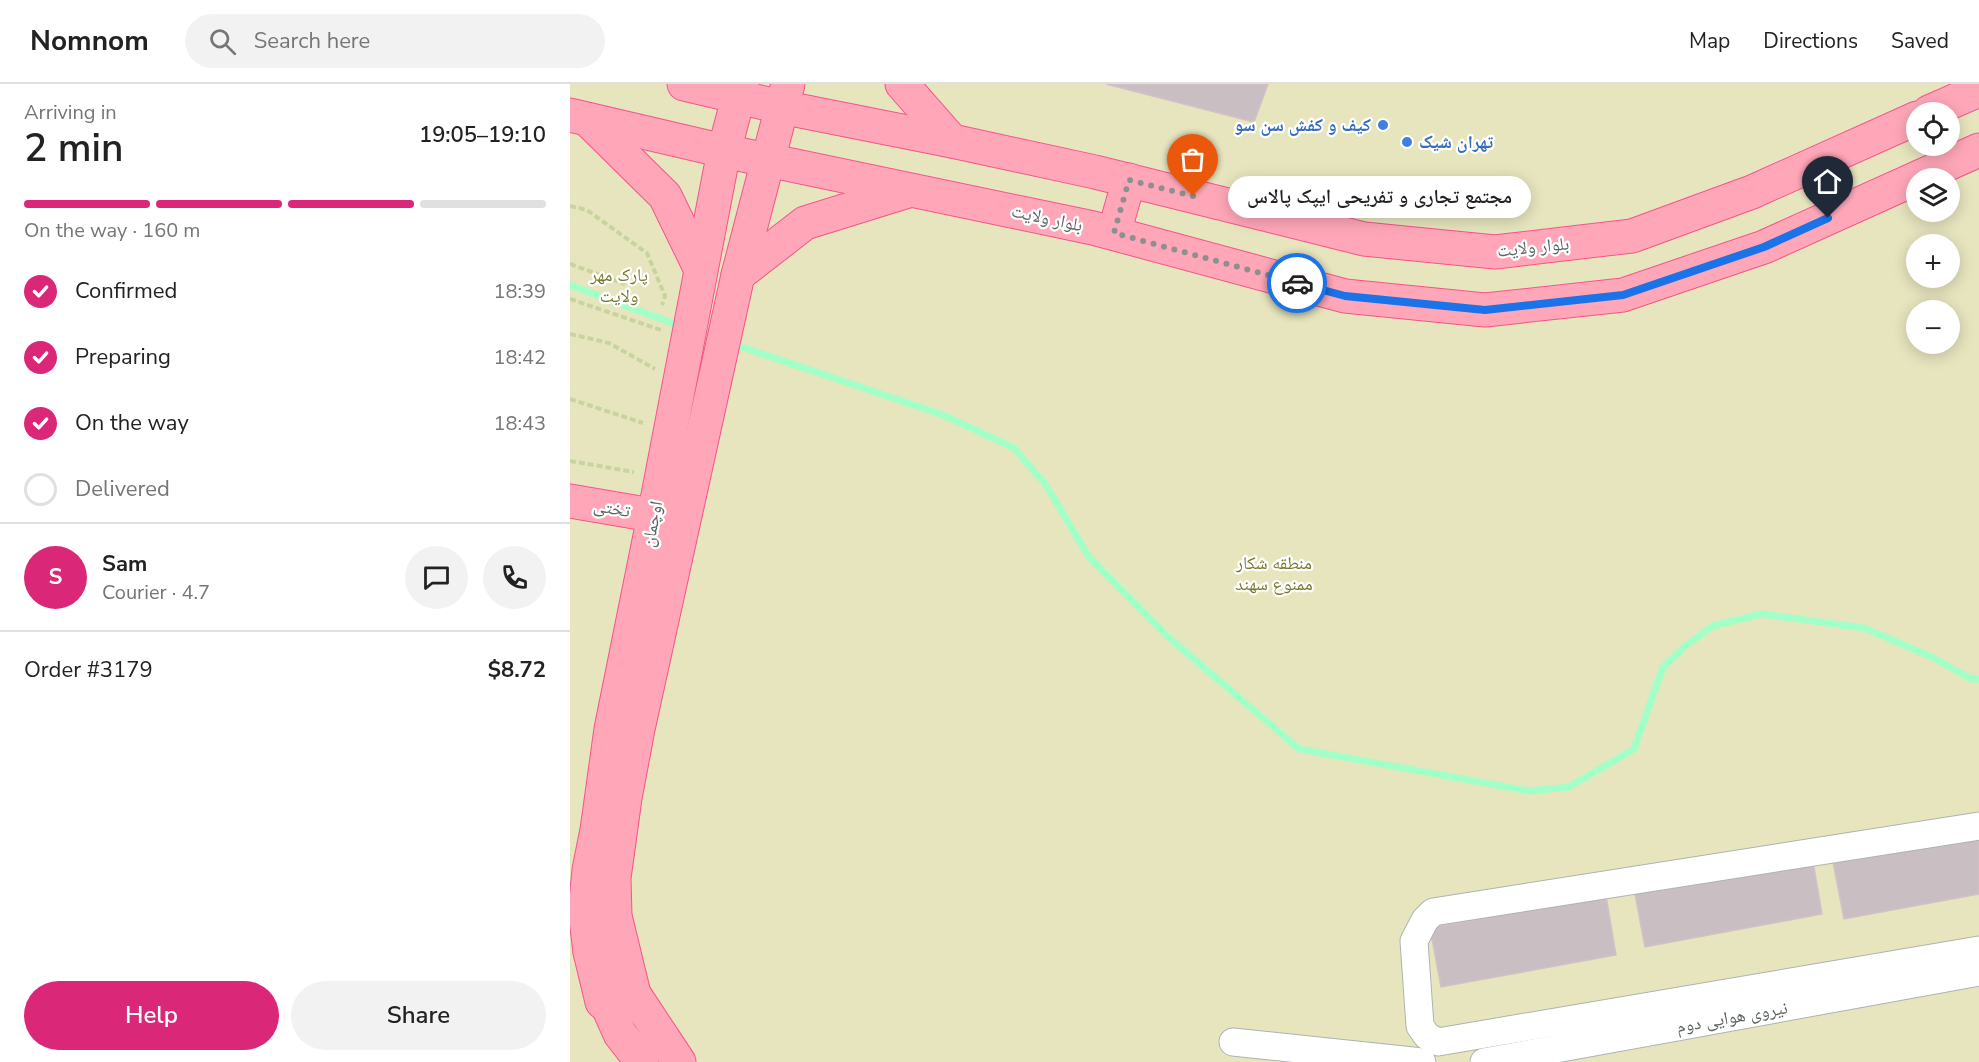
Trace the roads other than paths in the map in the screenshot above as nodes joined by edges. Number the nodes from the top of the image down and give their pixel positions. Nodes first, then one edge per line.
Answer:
1 (684, 84) edge
2 (902, 84) edge
3 (1979, 90) edge
4 (740, 91) edge
5 (784, 96) edge
6 (1952, 102) edge
7 (579, 117) edge
8 (1906, 123) edge
9 (952, 141) junction
10 (1979, 150) edge
11 (724, 151) junction
12 (767, 160) junction
13 (1129, 180) junction
14 (911, 190) junction
15 (1114, 233) junction
16 (700, 268) junction
17 (735, 287) junction
18 (570, 501) edge
19 (669, 518) junction
20 (1979, 826) edge
21 (1979, 950) edge
22 (594, 957) edge
23 (1979, 972) edge
24 (603, 998) edge
25 (1233, 1042) dead end
26 (642, 1062) edge
27 (679, 1062) edge
28 (1422, 1062) edge
29 (1485, 1062) edge

1 - 4 main road, بلوار ولایت
2 - 9 main road
3 - 6 main road
4 - 5 main road, بلوار ولایت
4 - 11 main road, اوچمان
5 - 9 main road, بلوار ولایت
5 - 12 main road, اوچمان
7 - 11 main road, بلوار ولایت
7 - 16 main road
8 - 13 main road, بلوار ولایت
9 - 13 main road, بلوار ولایت
10 - 15 main road, بلوار ولایت
11 - 12 main road, بلوار ولایت
11 - 16 main road, اوچمان
12 - 14 main road, بلوار ولایت
12 - 17 main road, اوچمان
13 - 15 main road
14 - 15 main road, بلوار ولایت
14 - 17 main road
16 - 19 main road, اوچمان
17 - 19 main road, اوچمان
18 - 19 main road, تختی
19 - 22 main road, اوچمان
20 - 21 street
22 - 24 main road, اوچمان
23 - 29 street, نیروی هوایی دوم
24 - 26 main road
24 - 27 main road
25 - 28 street

